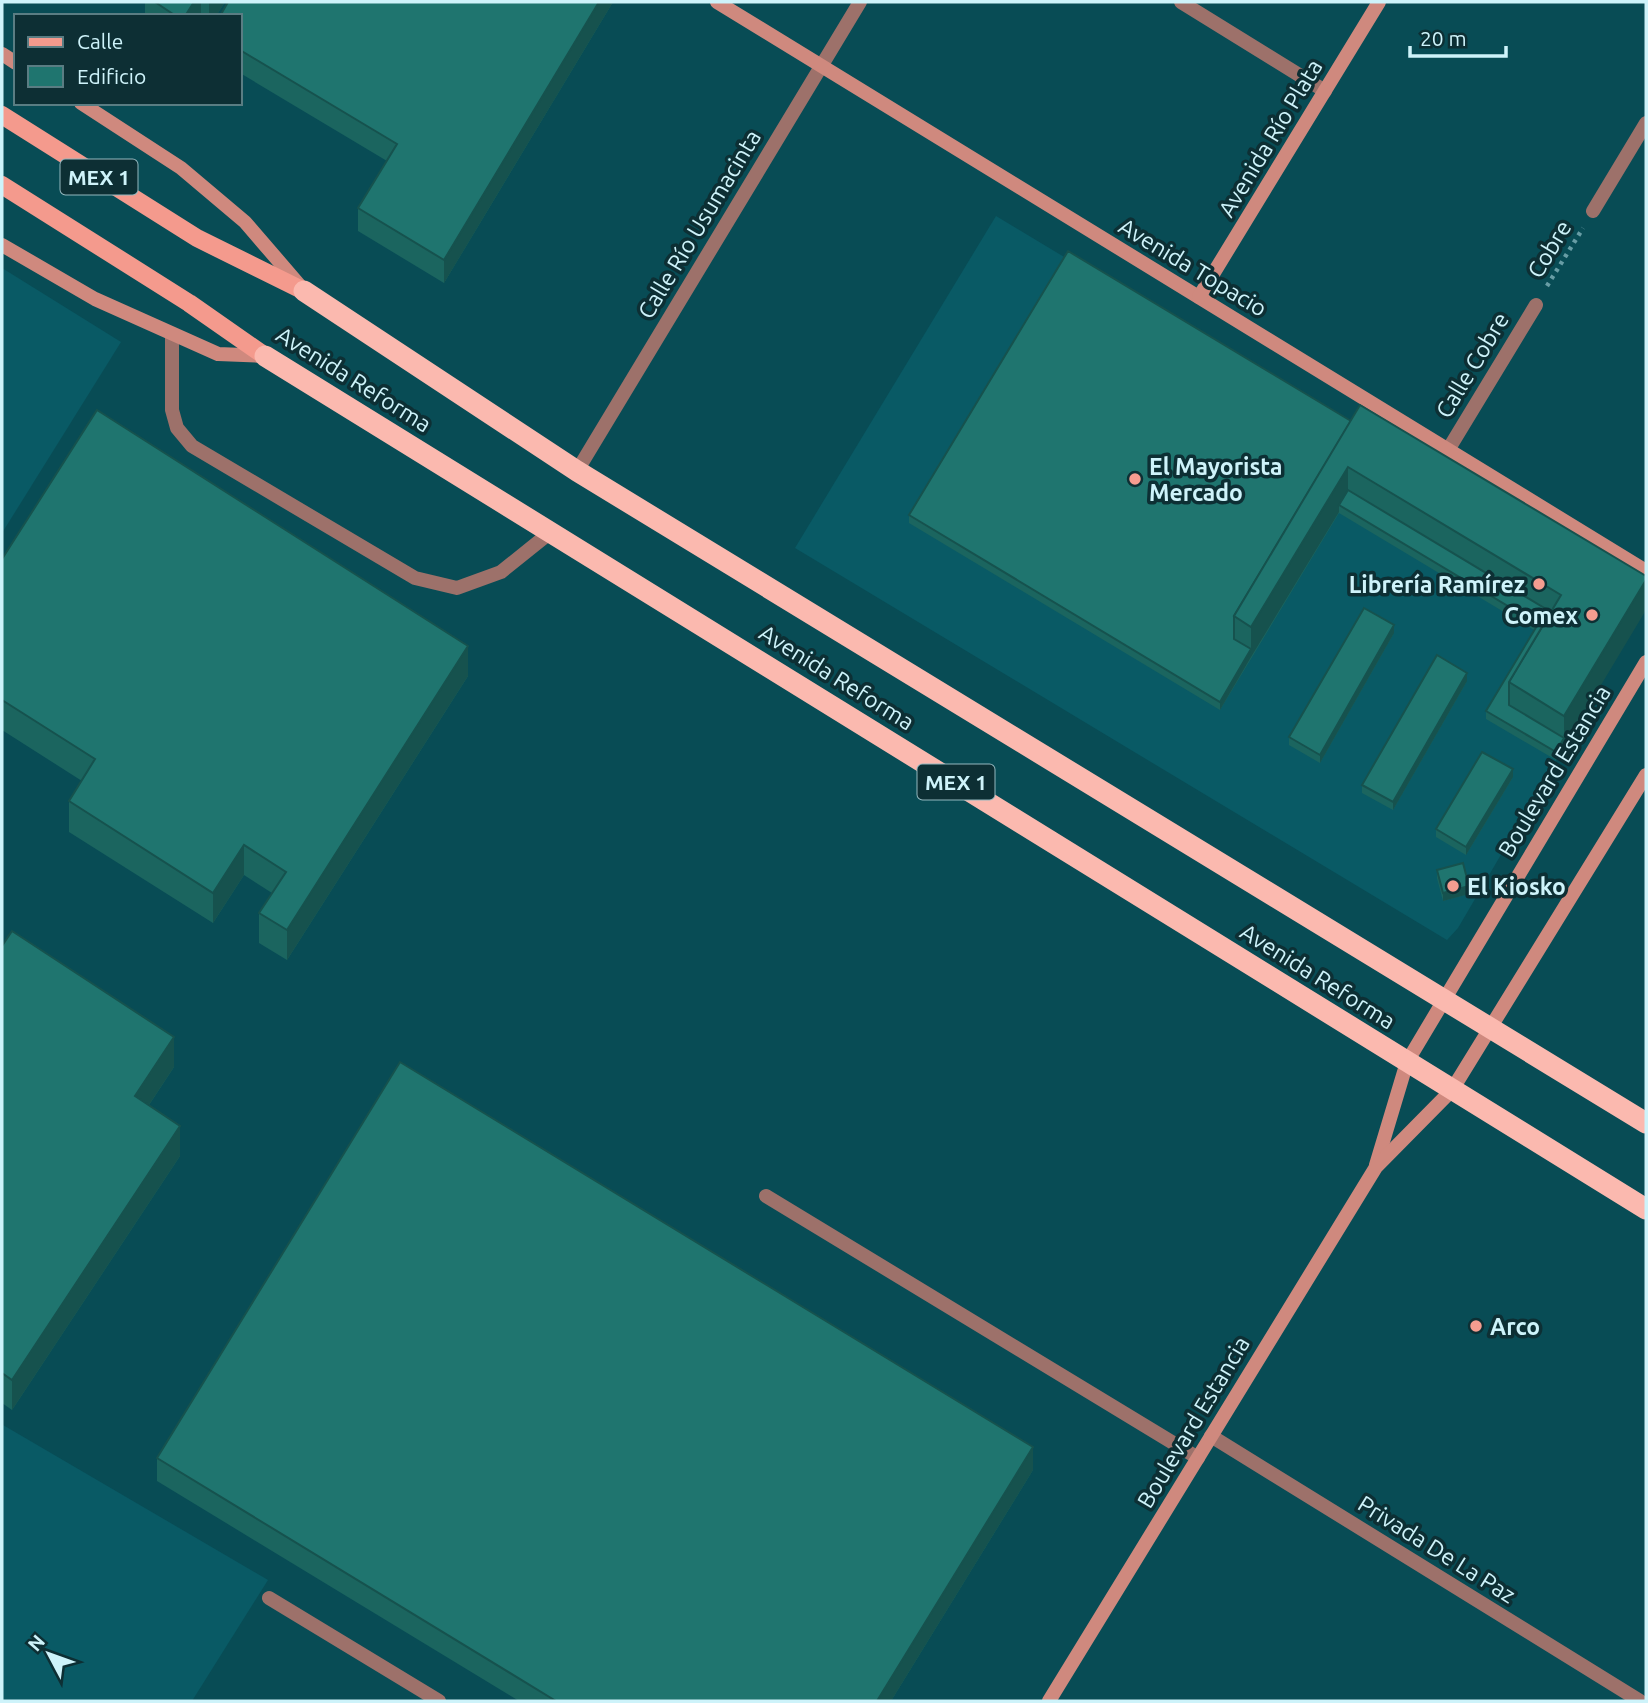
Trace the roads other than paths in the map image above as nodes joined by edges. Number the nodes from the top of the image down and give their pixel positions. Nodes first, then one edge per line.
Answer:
1 (717, 2) edge
2 (860, 2) edge
3 (1181, 2) edge
4 (1379, 2) edge
5 (821, 66) junction
6 (1325, 91) junction
7 (84, 105) edge
8 (2, 115) edge
9 (1646, 123) edge
10 (2, 186) edge
11 (1593, 211) road end
12 (2, 245) edge
13 (304, 291) junction
14 (1199, 297) junction
15 (1536, 305) road end
16 (172, 334) junction
17 (265, 356) junction
18 (1448, 450) junction
19 (577, 471) junction
20 (552, 531) junction
21 (1646, 571) edge
22 (1646, 662) edge
23 (1646, 775) edge
24 (1443, 999) junction
25 (1490, 1029) junction
26 (1407, 1062) junction
27 (1452, 1090) junction
28 (1646, 1123) edge
29 (1376, 1167) junction
30 (766, 1196) dead end
31 (1646, 1209) edge
32 (1211, 1436) junction
33 (1198, 1458) junction
34 (269, 1598) dead end
35 (439, 1701) edge
36 (1049, 1701) edge
37 (1640, 1701) edge

1 - 5 street, Avenida Topacio
2 - 5 street, Calle Río Usumacinta
3 - 6 street
4 - 6 street, Avenida Río Plata
5 - 14 street, Avenida Topacio
5 - 19 street, Calle Río Usumacinta
6 - 14 street, Avenida Río Plata
7 - 13 street
8 - 13 main road, Avenida Reforma / MEX 1
9 - 11 street
10 - 17 main road, Avenida Reforma / MEX 1
12 - 16 street
13 - 19 highway, Avenida Reforma / MEX 1
14 - 18 street, Avenida Topacio
15 - 18 street, Calle Cobre
16 - 17 street
16 - 20 street
17 - 20 highway, Avenida Reforma / MEX 1
18 - 21 street, Avenida Topacio
19 - 24 highway, Avenida Reforma / MEX 1
20 - 26 highway, Avenida Reforma / MEX 1
22 - 24 street, Boulevard Estancia
23 - 25 street, Boulevard Estancia
24 - 25 highway, Avenida Reforma / MEX 1
24 - 26 street, Boulevard Estancia
25 - 27 street, Boulevard Estancia
25 - 28 highway, Avenida Reforma / MEX 1
26 - 27 highway, Avenida Reforma / MEX 1
26 - 29 street, Boulevard Estancia
27 - 29 street, Boulevard Estancia
27 - 31 highway, Avenida Reforma / MEX 1
29 - 32 street, Boulevard Estancia
30 - 33 street
32 - 33 street, Boulevard Estancia
32 - 37 street, Privada De La Paz
33 - 36 street, Boulevard Estancia
34 - 35 street

